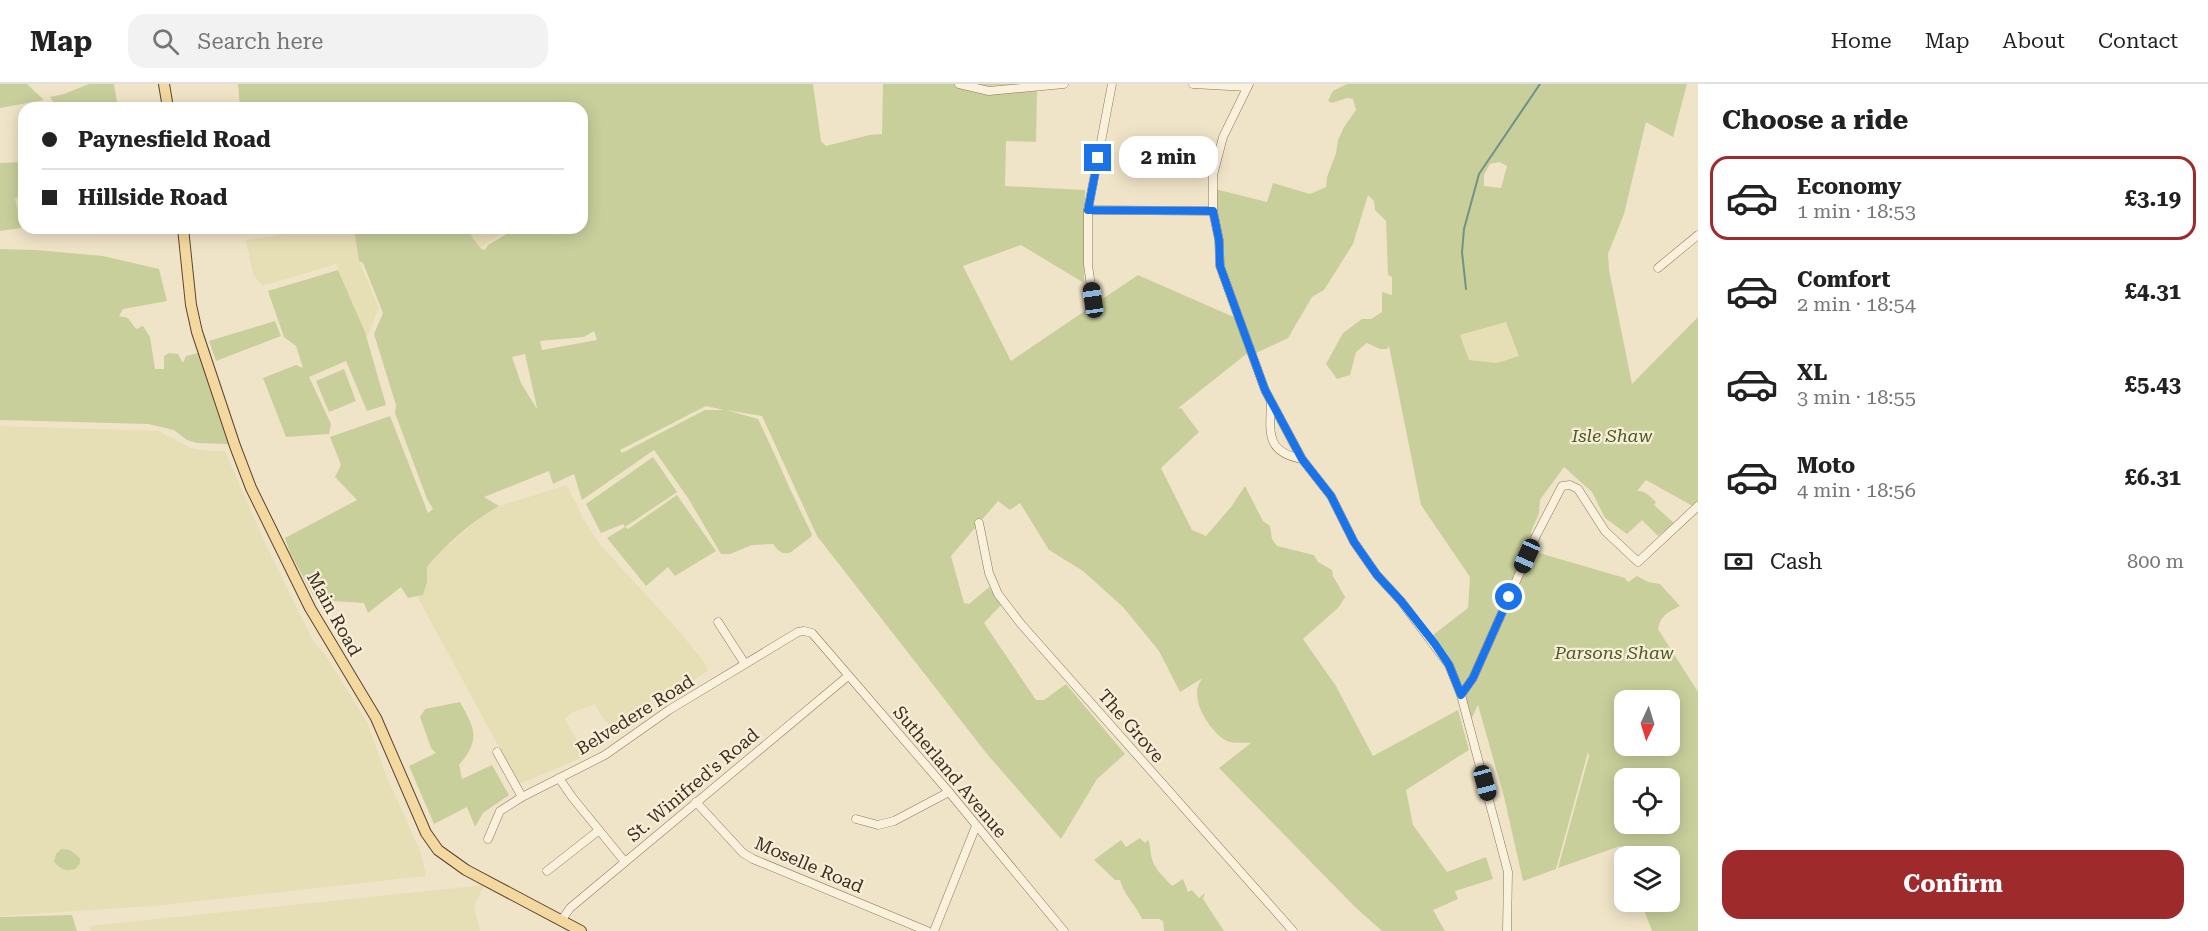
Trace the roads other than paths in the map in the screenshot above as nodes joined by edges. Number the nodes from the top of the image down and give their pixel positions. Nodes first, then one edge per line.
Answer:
1 (164, 84) edge
2 (959, 84) edge
3 (1064, 84) edge
4 (1112, 84) edge
5 (1193, 84) edge
6 (1248, 86) edge
7 (167, 102) edge
8 (1088, 210) junction
9 (1213, 211) junction
10 (184, 234) edge
11 (1698, 235) edge
12 (1658, 268) dead end
13 (1093, 300) dead end
14 (1271, 401) junction
15 (1302, 459) junction
16 (1698, 506) edge
17 (980, 523) dead end
18 (718, 622) dead end
19 (812, 633) joint
20 (745, 664) junction
21 (848, 676) junction
22 (1461, 695) junction
23 (497, 752) dead end
24 (559, 778) junction
25 (949, 792) junction
26 (522, 797) junction
27 (696, 802) junction
28 (856, 819) dead end
29 (976, 826) junction
30 (598, 831) junction
31 (488, 839) dead end
32 (625, 862) junction
33 (547, 871) dead end
34 (561, 921) junction
35 (580, 931) edge
36 (927, 931) edge
37 (934, 931) edge
38 (1064, 931) edge
39 (1293, 931) edge
40 (1507, 931) edge

1 - 7 main road
2 - 3 street
4 - 8 street
5 - 6 street
6 - 9 street
8 - 9 street
8 - 13 street
9 - 14 street
10 - 34 main road, Main Road
11 - 12 street
14 - 15 street
14 - 15 street
15 - 22 street
16 - 22 street
17 - 39 street, The Grove
18 - 20 street
19 - 20 street, Belvedere Road
19 - 21 street, Sutherland Avenue
20 - 24 street, Belvedere Road
21 - 25 street, Sutherland Avenue
21 - 27 street, St. Winifred's Road
22 - 40 street
23 - 26 street
24 - 26 street, Belvedere Road
24 - 30 street
25 - 28 street
25 - 29 street, Sutherland Avenue
26 - 31 street, Belvedere Road
27 - 32 street, St. Winifred's Road
27 - 36 street, Moselle Road
29 - 37 street
29 - 38 street, Sutherland Avenue
30 - 32 street
30 - 33 street
32 - 34 street, St. Winifred's Road
34 - 35 main road, Main Road

